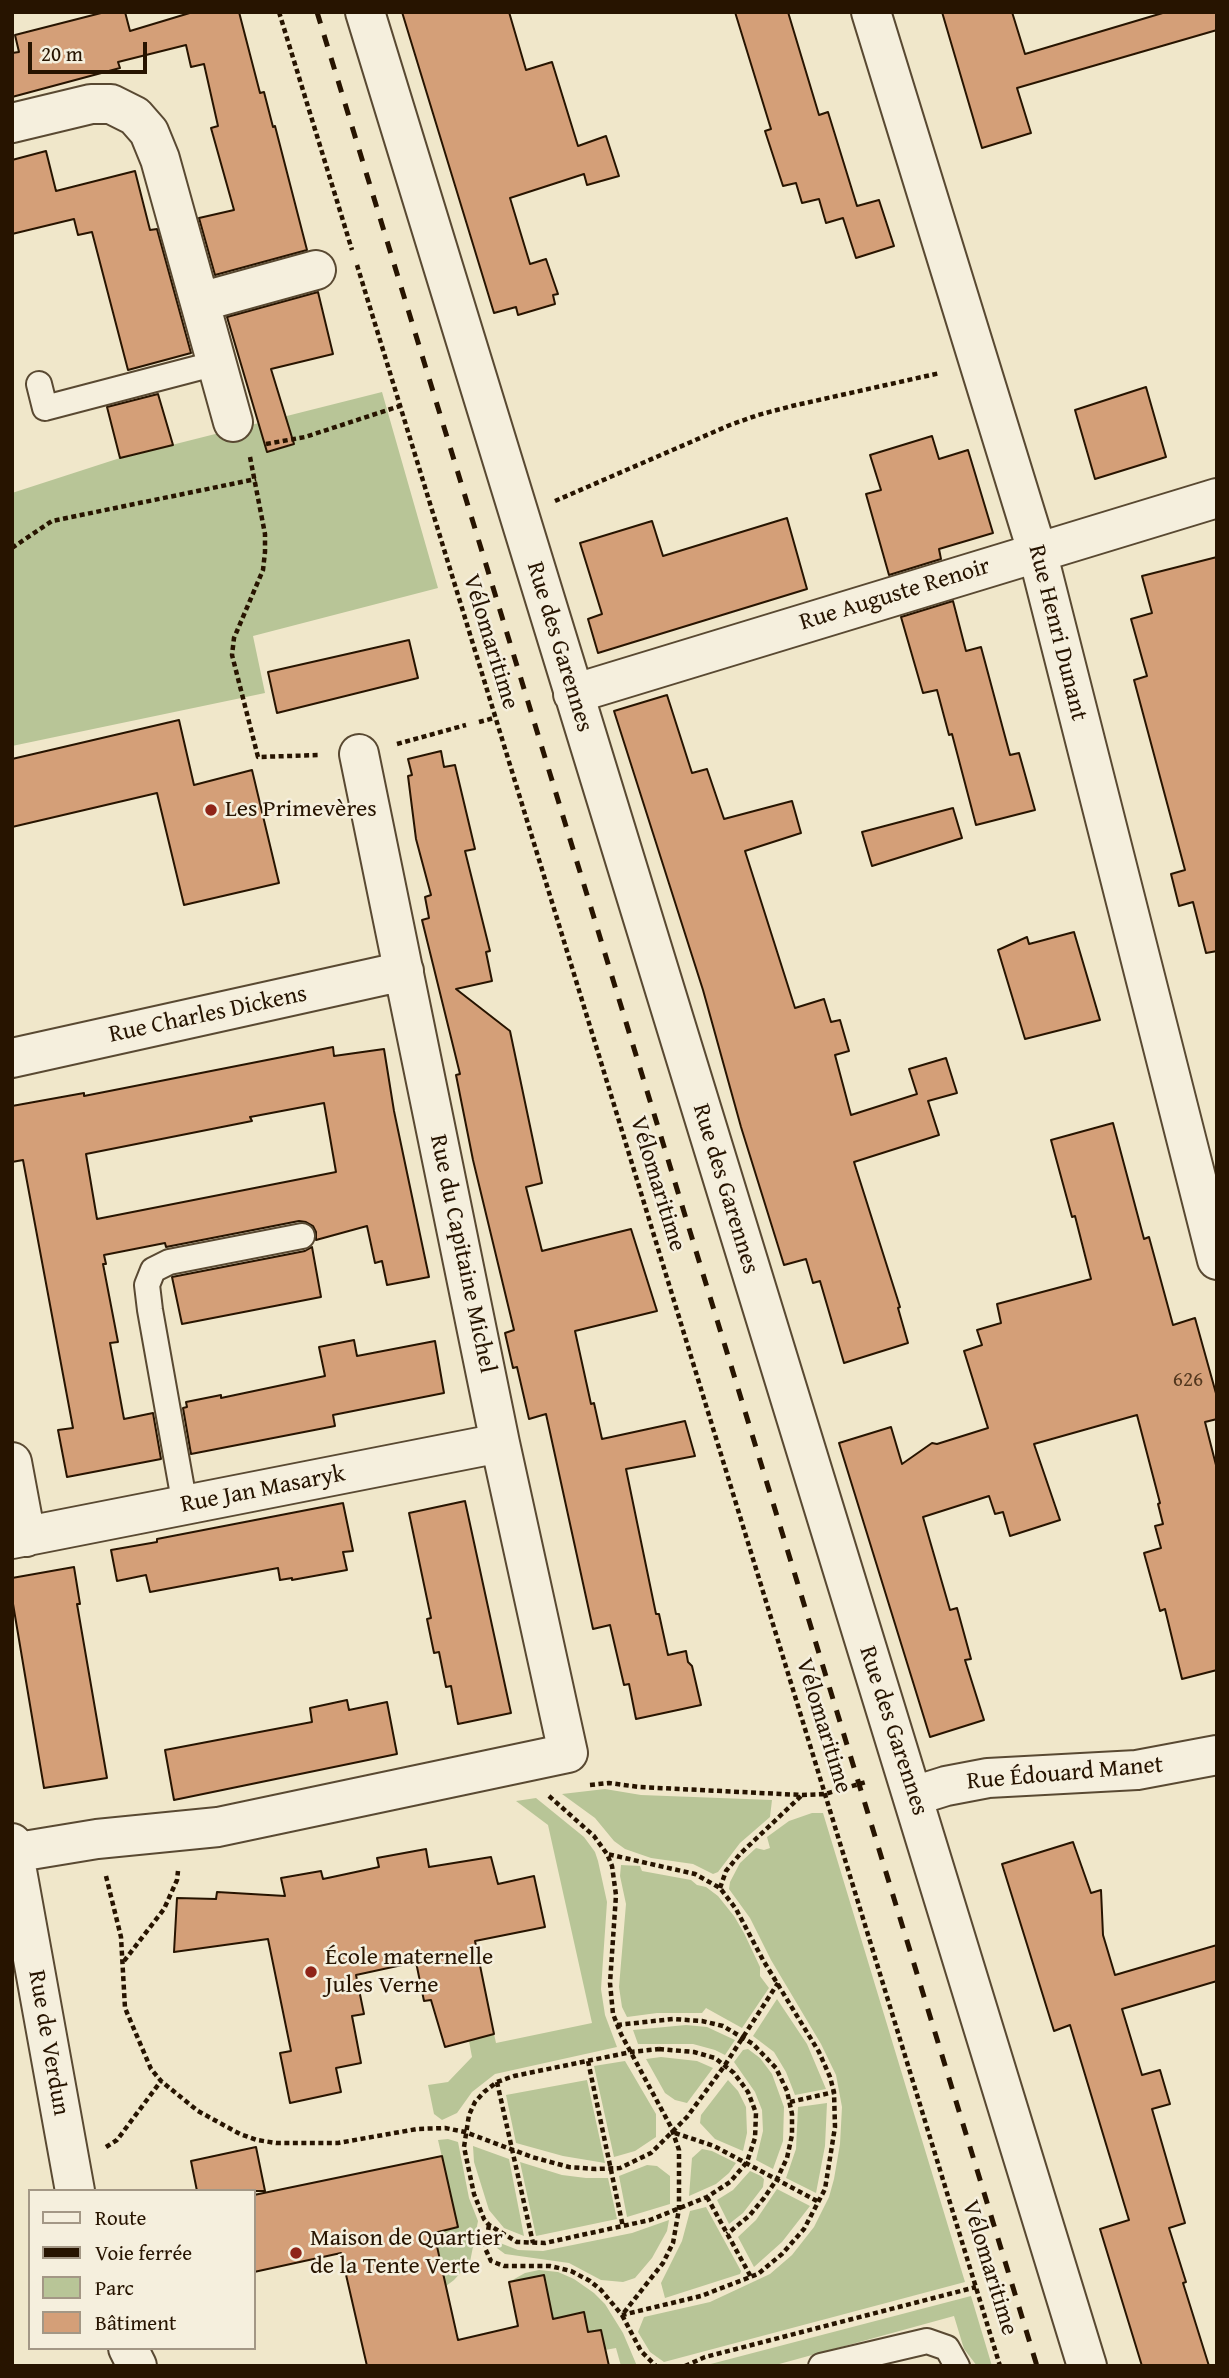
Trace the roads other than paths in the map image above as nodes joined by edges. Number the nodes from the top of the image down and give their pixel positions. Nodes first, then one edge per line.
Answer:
1 (365, 12) edge
2 (871, 12) edge
3 (12, 123) edge
4 (316, 270) dead end
5 (200, 302) junction
6 (217, 363) junction
7 (39, 384) dead end
8 (241, 435) road end
9 (1217, 498) edge
10 (1037, 551) junction
11 (573, 694) junction
12 (359, 754) road end
13 (404, 971) junction
14 (12, 1058) edge
15 (302, 1236) dead end
16 (1217, 1260) edge
17 (500, 1443) junction
18 (12, 1462) edge
19 (185, 1506) junction
20 (19, 1538) edge
21 (1217, 1755) edge
22 (908, 1782) junction
23 (13, 1850) edge
24 (72, 2175) edge
25 (129, 2350) edge
26 (137, 2366) edge
27 (821, 2366) edge
28 (957, 2366) edge
29 (1087, 2366) edge

1 - 11 street, Rue des Garennes
2 - 10 street, Rue Henri Dunant
3 - 5 street
4 - 5 street
5 - 6 street
6 - 7 lane
6 - 8 street
9 - 10 street, Rue Auguste Renoir
10 - 11 street, Rue Auguste Renoir
10 - 16 street, Rue Henri Dunant
11 - 22 street, Rue des Garennes
12 - 13 street, Rue du Capitaine Michel
13 - 14 street, Rue Charles Dickens
13 - 17 street, Rue du Capitaine Michel
15 - 19 lane
17 - 19 street, Rue Jan Masaryk
17 - 23 street, Rue du Capitaine Michel
18 - 20 street
19 - 20 street, Rue Jan Masaryk
21 - 22 street, Rue Édouard Manet
22 - 29 street, Rue des Garennes
23 - 24 street, Rue de Verdun
25 - 26 street
27 - 28 lane

